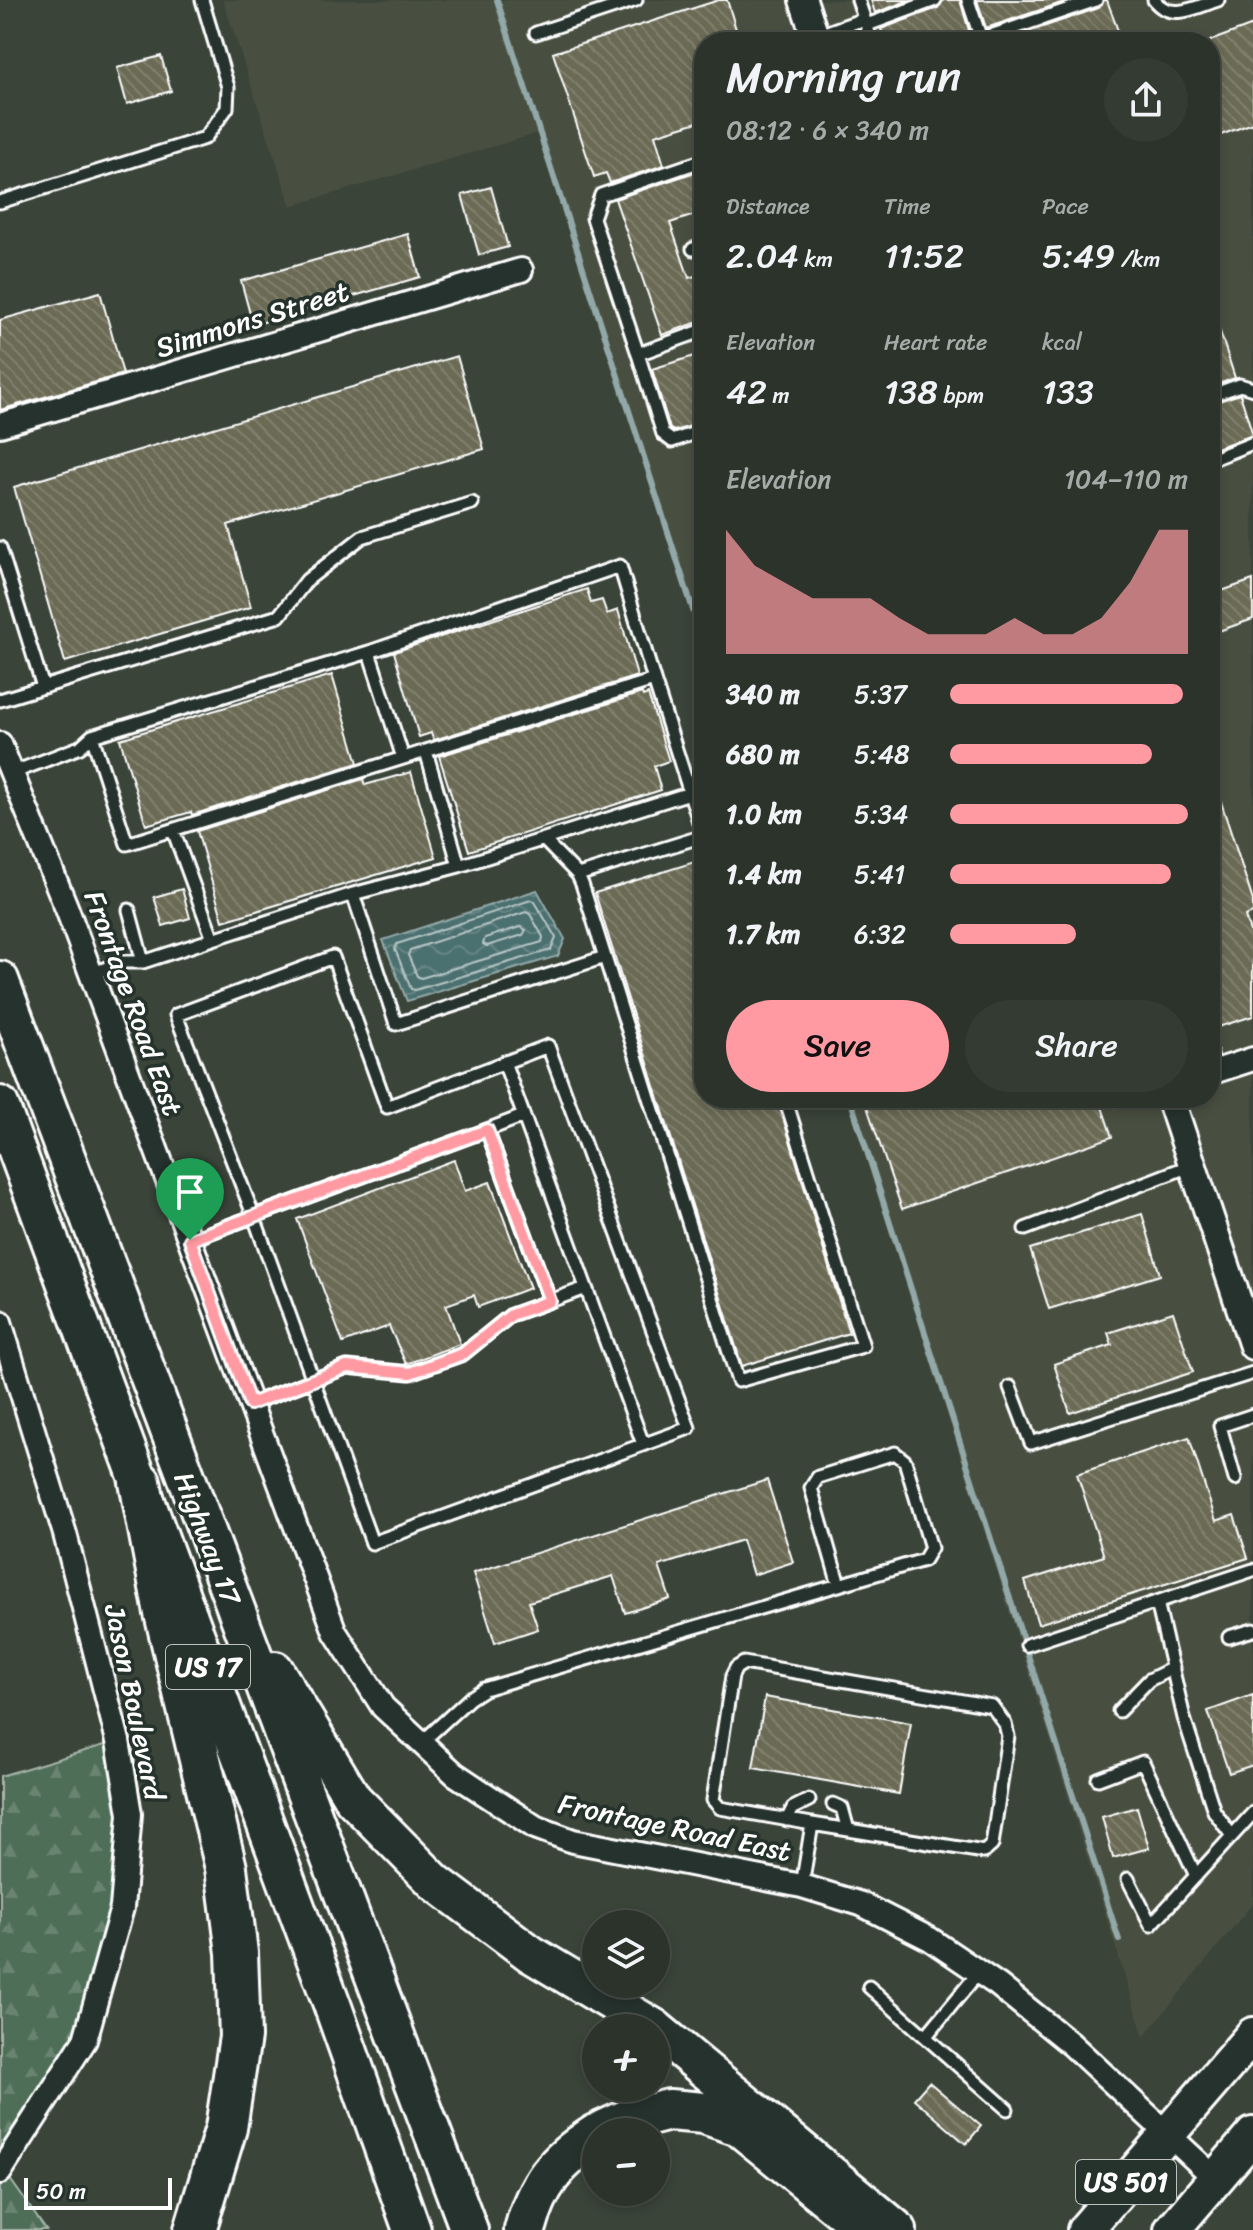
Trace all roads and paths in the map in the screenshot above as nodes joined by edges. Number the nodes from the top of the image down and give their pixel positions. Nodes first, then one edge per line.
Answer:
1 (202, 0) edge
2 (636, 0) edge
3 (803, 0) edge
4 (858, 0) edge
5 (935, 0) edge
6 (968, 0) edge
7 (1096, 0) edge
8 (1154, 0) edge
9 (1218, 0) edge
10 (865, 22) junction
11 (813, 32) edge
12 (838, 32) edge
13 (868, 32) edge
14 (975, 32) edge
15 (1003, 32) edge
16 (536, 33) dead end
17 (694, 163) edge
18 (0, 202) edge
19 (521, 270) dead end
20 (694, 334) edge
21 (638, 354) junction
22 (1253, 389) edge
23 (1220, 392) edge
24 (0, 425) edge
25 (694, 433) edge
26 (1253, 443) edge
27 (1220, 456) edge
28 (472, 503) dead end
29 (0, 548) edge
30 (369, 652) junction
31 (654, 680) junction
32 (43, 687) junction
33 (0, 700) edge
34 (92, 736) junction
35 (0, 744) edge
36 (426, 751) junction
37 (403, 758) junction
38 (12, 773) junction
39 (690, 793) junction
40 (694, 806) edge
41 (173, 830) junction
42 (544, 840) junction
43 (694, 840) edge
44 (459, 866) junction
45 (578, 875) junction
46 (353, 894) junction
47 (129, 910) dead end
48 (213, 939) junction
49 (605, 957) junction
50 (143, 962) junction
51 (91, 974) junction
52 (0, 980) edge
53 (1253, 1059) edge
54 (504, 1062) junction
55 (1220, 1064) edge
56 (0, 1105) edge
57 (788, 1108) edge
58 (1173, 1108) edge
59 (523, 1116) junction
60 (487, 1130) junction
61 (1192, 1165) junction
62 (254, 1217) junction
63 (1025, 1229) dead end
64 (190, 1240) junction
65 (586, 1288) junction
66 (550, 1301) junction
67 (0, 1322) edge
68 (1252, 1341) edge
69 (1253, 1373) edge
70 (8, 1376) edge
71 (314, 1379) junction
72 (1010, 1387) dead end
73 (250, 1404) junction
74 (1253, 1415) edge
75 (643, 1444) junction
76 (1235, 1479) dead end
77 (140, 1482) junction
78 (1253, 1570) edge
79 (839, 1585) junction
80 (230, 1596) junction
81 (1157, 1602) junction
82 (1253, 1630) edge
83 (1229, 1637) dead end
84 (1027, 1645) dead end
85 (1173, 1668) junction
86 (1119, 1711) dead end
87 (421, 1743) junction
88 (1098, 1779) dead end
89 (809, 1800) dead end
90 (833, 1804) dead end
91 (1253, 1813) edge
92 (787, 1820) junction
93 (812, 1824) junction
94 (848, 1830) junction
95 (1232, 1836) junction
96 (1196, 1876) junction
97 (1128, 1879) dead end
98 (802, 1886) junction
99 (979, 1972) junction
100 (869, 1987) dead end
101 (632, 2014) edge
102 (1253, 2035) edge
103 (926, 2036) junction
104 (670, 2040) edge
105 (1007, 2109) dead end
106 (638, 2118) edge
107 (1167, 2134) junction
108 (1253, 2135) edge
109 (582, 2144) edge
110 (0, 2172) edge
111 (1216, 2179) junction
112 (195, 2230) edge
113 (412, 2230) edge
114 (469, 2230) edge
115 (525, 2230) edge
116 (868, 2230) edge
117 (898, 2230) edge
118 (1085, 2230) edge
119 (1172, 2230) edge

1 - 18 lane
2 - 16 lane
3 - 11 street
4 - 10 lane
5 - 10 lane
6 - 14 lane
7 - 15 lane
8 - 9 lane
10 - 12 lane
10 - 13 lane
17 - 21 lane
19 - 24 street, Simmons Street
20 - 21 lane
21 - 25 lane
22 - 23 lane
26 - 27 lane
28 - 32 lane
29 - 32 lane
30 - 31 lane
30 - 34 lane
30 - 37 lane
31 - 36 lane
31 - 39 lane
32 - 33 lane
34 - 38 lane
34 - 41 lane
35 - 38 street, Frontage Road East
36 - 37 lane
36 - 44 lane
37 - 41 lane
38 - 51 street, Frontage Road East
39 - 40 lane
39 - 42 lane
41 - 48 lane
42 - 44 lane
42 - 45 lane
43 - 45 lane
44 - 46 lane
45 - 49 lane
46 - 48 lane
46 - 49 lane
47 - 50 lane
48 - 50 lane
49 - 57 lane
50 - 51 lane
51 - 64 street, Frontage Road East
52 - 80 highway, Highway 17 / US 17
53 - 55 street
54 - 59 lane
54 - 62 lane
54 - 75 lane
56 - 77 highway, Highway 17 / US 17
58 - 61 street
59 - 60 lane
59 - 65 lane
60 - 62 lane
60 - 66 lane
61 - 63 lane
61 - 68 street
62 - 64 lane
62 - 71 lane
64 - 73 street, Frontage Road East
65 - 66 lane
65 - 75 lane
66 - 71 lane
67 - 70 street, Jason Boulevard
69 - 72 lane
70 - 110 street, Jason Boulevard
71 - 73 lane
71 - 75 lane
73 - 87 street, Frontage Road East
74 - 76 lane
77 - 112 highway
77 - 113 highway, Highway 17 / US 17
78 - 81 lane
79 - 79 lane
79 - 87 lane
80 - 101 highway
80 - 114 highway, Highway 17 / US 17
81 - 84 lane
81 - 85 lane
82 - 83 lane
85 - 86 lane
85 - 95 lane
87 - 98 street, Frontage Road East
88 - 96 lane
89 - 92 lane
90 - 94 lane
91 - 95 lane
92 - 93 lane
92 - 94 lane
93 - 94 lane
93 - 98 lane
95 - 96 lane
96 - 97 lane
98 - 99 street, Frontage Road East
99 - 103 lane
99 - 107 street, Frontage Road East
100 - 103 lane
102 - 107 main road, US 501
103 - 105 lane
104 - 117 highway
106 - 116 highway
107 - 111 street, Frontage Road East
107 - 118 main road, US 501
108 - 111 main road, US 501
109 - 115 highway
111 - 119 main road, US 501

